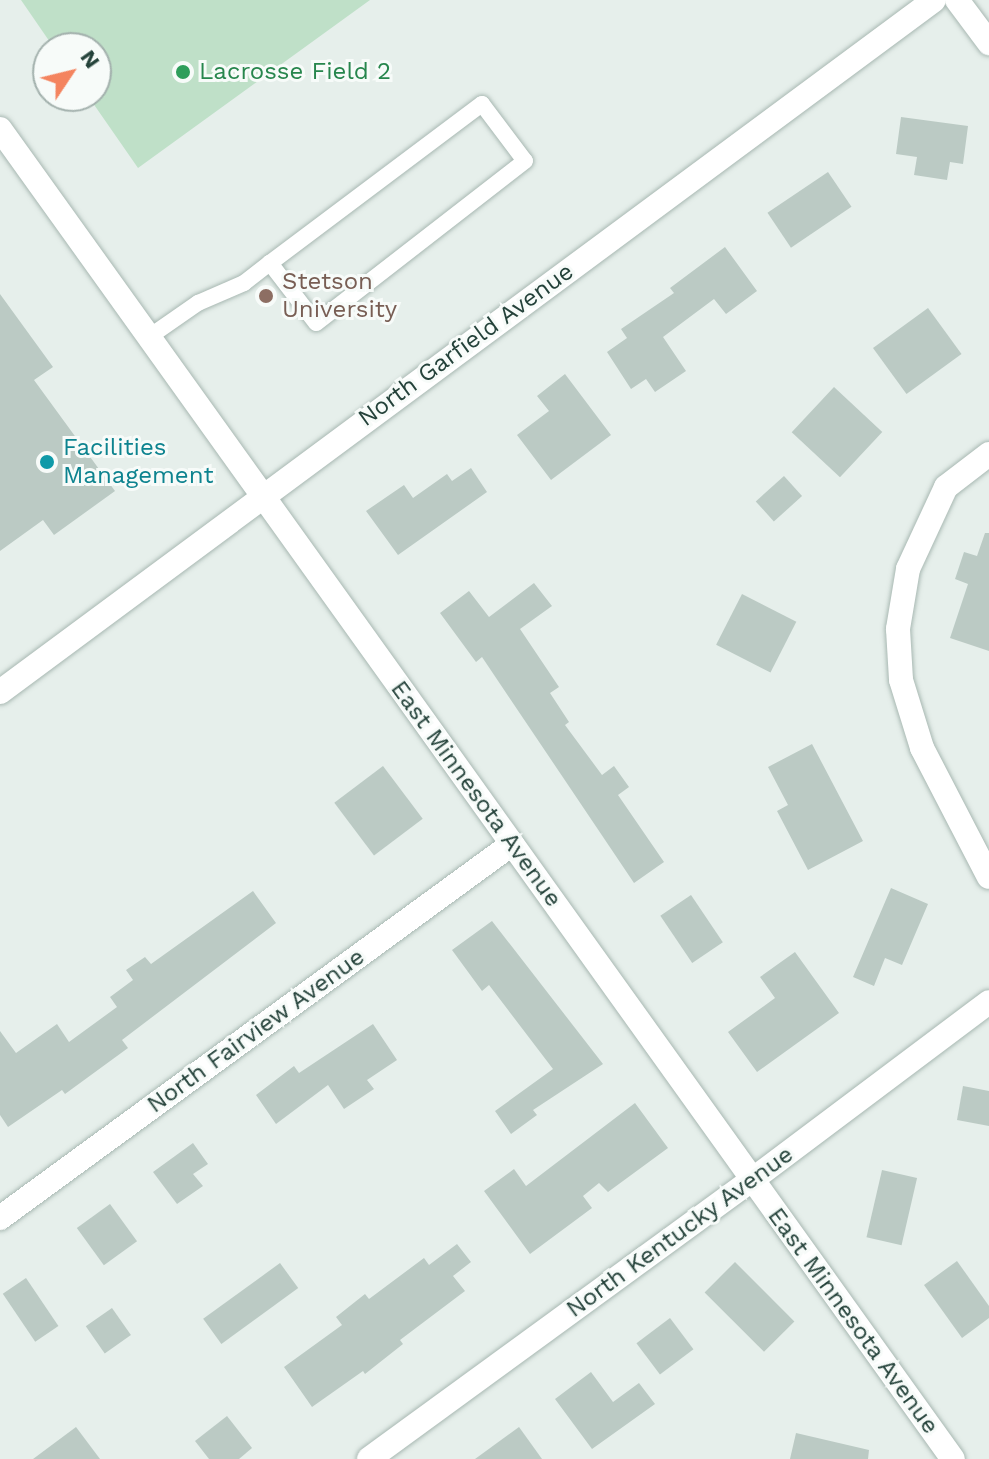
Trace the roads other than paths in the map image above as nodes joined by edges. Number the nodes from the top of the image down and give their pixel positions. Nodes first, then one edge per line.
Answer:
1 (934, 0) edge
2 (957, 0) edge
3 (989, 43) edge
4 (0, 129) edge
5 (270, 263) junction
6 (149, 337) junction
7 (989, 454) edge
8 (262, 496) junction
9 (0, 692) edge
10 (512, 844) junction
11 (989, 877) edge
12 (989, 1002) edge
13 (752, 1180) junction
14 (0, 1218) edge
15 (369, 1459) edge
16 (953, 1459) edge

1 - 8 street, North Garfield Avenue
2 - 3 street
4 - 6 street, East Minnesota Avenue
5 - 5 lane
5 - 6 lane
6 - 8 street, East Minnesota Avenue
7 - 11 street
8 - 9 street, North Garfield Avenue
8 - 10 street, East Minnesota Avenue
10 - 13 street, East Minnesota Avenue
10 - 14 street, North Fairview Avenue
12 - 13 street, North Kentucky Avenue
13 - 15 street, North Kentucky Avenue
13 - 16 street, East Minnesota Avenue

